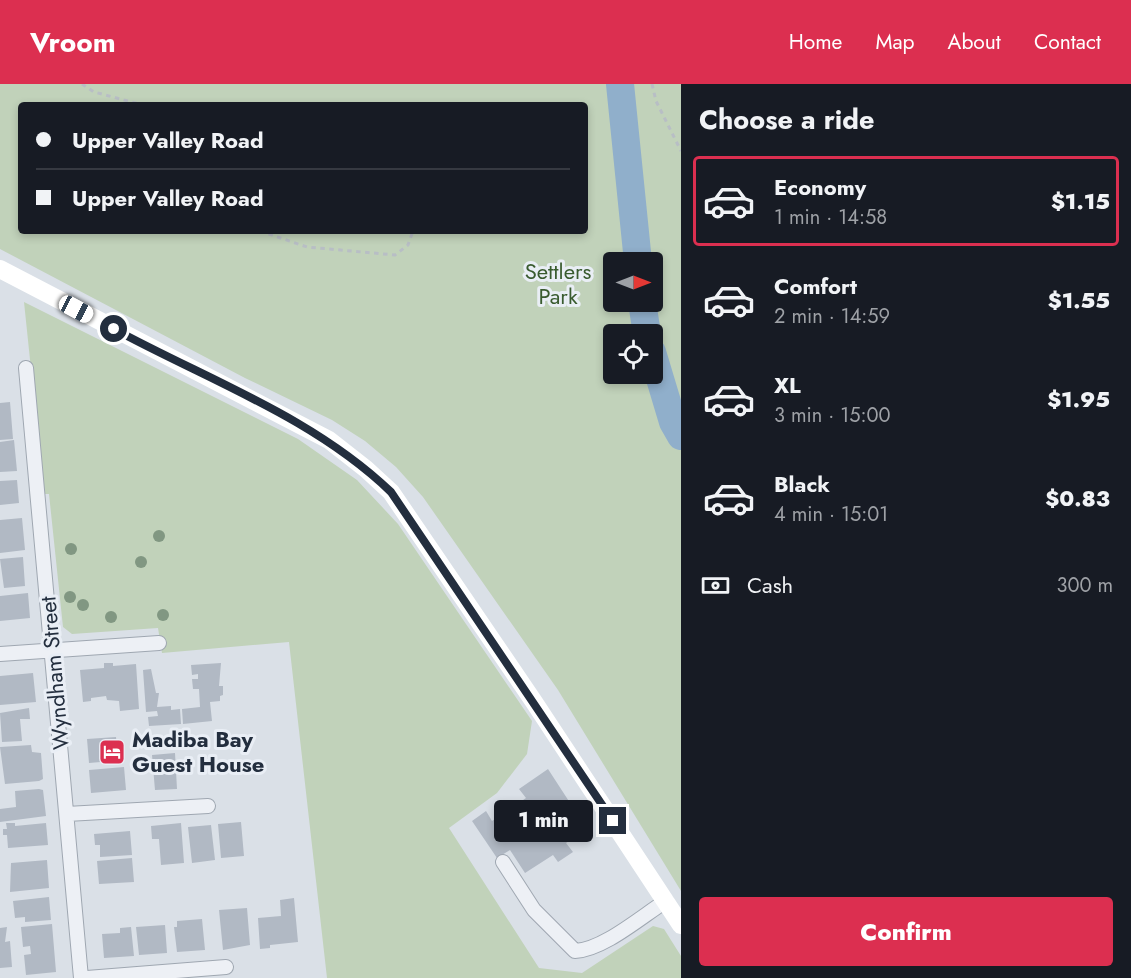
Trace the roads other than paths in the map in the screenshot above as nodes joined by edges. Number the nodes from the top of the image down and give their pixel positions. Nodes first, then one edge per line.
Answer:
1 (0, 269) edge
2 (26, 368) dead end
3 (159, 643) dead end
4 (52, 651) junction
5 (0, 654) edge
6 (208, 806) dead end
7 (67, 814) junction
8 (503, 862) dead end
9 (666, 901) junction
10 (681, 925) edge
11 (226, 967) dead end
12 (81, 978) edge
13 (87, 978) edge

1 - 9 street
2 - 4 street, Wyndham Street
3 - 4 street
4 - 5 street
4 - 7 street, Wyndham Street
6 - 7 street
7 - 12 street, Wyndham Street
8 - 9 street
9 - 10 street
11 - 13 street

